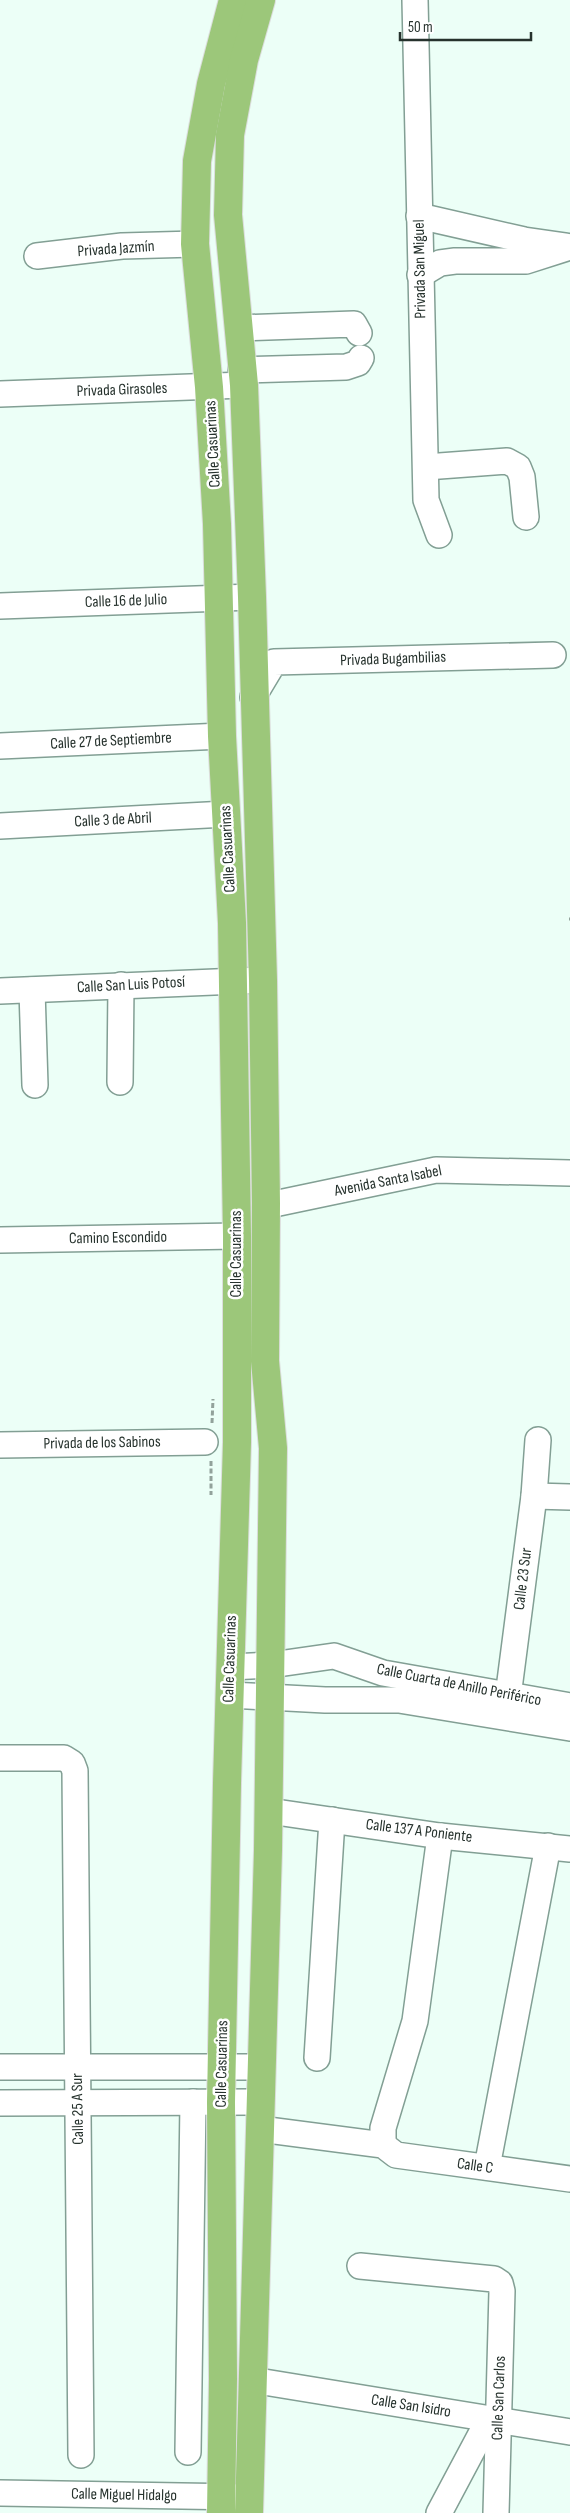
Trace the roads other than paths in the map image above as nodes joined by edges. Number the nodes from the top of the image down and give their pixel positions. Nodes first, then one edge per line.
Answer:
1 (233, 0) edge
2 (262, 0) edge
3 (415, 0) edge
4 (419, 216) junction
5 (195, 244) junction
6 (570, 247) edge
7 (37, 256) dead end
8 (420, 275) junction
9 (238, 328) junction
10 (359, 333) dead end
11 (361, 358) dead end
12 (242, 378) junction
13 (209, 387) junction
14 (0, 394) edge
15 (426, 466) junction
16 (526, 517) dead end
17 (439, 535) dead end
18 (252, 596) junction
19 (219, 598) junction
20 (0, 606) edge
21 (553, 655) dead end
22 (253, 697) junction
23 (222, 736) junction
24 (0, 746) edge
25 (226, 814) junction
26 (0, 826) edge
27 (263, 980) junction
28 (232, 981) junction
29 (121, 986) junction
30 (32, 990) junction
31 (0, 991) edge
32 (120, 1082) dead end
33 (35, 1085) dead end
34 (570, 1172) edge
35 (266, 1203) junction
36 (237, 1236) junction
37 (0, 1240) edge
38 (538, 1440) dead end
39 (205, 1442) dead end
40 (0, 1444) edge
41 (534, 1496) junction
42 (570, 1497) edge
43 (307, 1659) junction
44 (350, 1661) junction
45 (271, 1665) junction
46 (231, 1668) junction
47 (230, 1695) junction
48 (270, 1697) junction
49 (312, 1699) junction
50 (339, 1700) junction
51 (507, 1706) junction
52 (570, 1706) edge
53 (570, 1728) edge
54 (0, 1758) edge
55 (269, 1811) junction
56 (332, 1820) junction
57 (440, 1836) junction
58 (559, 1848) edge
59 (317, 2058) dead end
60 (0, 2067) edge
61 (77, 2067) junction
62 (222, 2067) junction
63 (262, 2067) junction
64 (78, 2102) junction
65 (193, 2102) junction
66 (221, 2102) junction
67 (261, 2102) junction
68 (0, 2103) edge
69 (260, 2128) junction
70 (382, 2145) junction
71 (487, 2167) junction
72 (570, 2179) edge
73 (360, 2266) dead end
74 (252, 2380) junction
75 (494, 2420) junction
76 (570, 2432) edge
77 (188, 2452) dead end
78 (81, 2455) dead end
79 (0, 2493) edge
80 (26, 2503) edge
81 (127, 2504) edge
82 (222, 2505) edge
83 (249, 2505) edge
84 (439, 2513) edge
85 (496, 2513) edge

1 - 5 main road, Calle Casuarinas
2 - 9 main road, Calle Casuarinas
3 - 4 street, Privada San Miguel
4 - 6 street
4 - 8 street, Privada San Miguel
5 - 7 street, Privada Jazmín
5 - 13 main road, Calle Casuarinas
6 - 8 street
8 - 15 street, Privada San Miguel
9 - 10 street
9 - 12 main road, Calle Casuarinas
11 - 12 street, Privada Girasoles
12 - 13 street, Privada Girasoles
12 - 18 main road, Calle Casuarinas
13 - 14 street, Privada Girasoles
13 - 19 main road, Calle Casuarinas
15 - 16 street
15 - 17 street, Privada San Miguel
18 - 19 street, Calle 16 de Julio
18 - 22 main road, Calle Casuarinas
19 - 20 street, Calle 16 de Julio
19 - 23 main road, Calle Casuarinas
21 - 22 street, Privada Bugambilias
22 - 27 main road, Calle Casuarinas
23 - 24 street, Calle 27 de Septiembre
23 - 25 main road, Calle Casuarinas
25 - 26 street, Calle 3 de Abril
25 - 28 main road, Calle Casuarinas
27 - 28 street, Calle San Luis Potosí
27 - 35 main road, Calle Casuarinas
28 - 29 street, Calle San Luis Potosí
28 - 36 main road, Calle Casuarinas
29 - 30 street, Calle San Luis Potosí
29 - 32 street
30 - 31 street, Calle San Luis Potosí
30 - 33 street
34 - 35 street, Avenida Santa Isabel
35 - 45 main road, Calle Casuarinas
36 - 37 street, Camino Escondido
36 - 46 main road, Calle Casuarinas
38 - 41 street, Calle 23 Sur
39 - 40 street, Privada de los Sabinos
41 - 42 street
41 - 51 street, Calle 23 Sur
43 - 44 street, Calle Cuarta de Anillo Periférico
43 - 45 street, Calle Cuarta de Anillo Periférico
43 - 49 street
44 - 50 street
44 - 51 street, Calle Cuarta de Anillo Periférico
45 - 46 street, Calle Cuarta de Anillo Periférico
45 - 48 main road, Calle Casuarinas
46 - 47 main road, Calle Casuarinas
47 - 48 street, Calle Cuarta de Anillo Periférico
47 - 62 main road, Calle Casuarinas
48 - 49 street, Calle Cuarta de Anillo Periférico
48 - 55 main road, Calle Casuarinas
49 - 50 street, Calle Cuarta de Anillo Periférico
50 - 51 street, Calle Cuarta de Anillo Periférico
51 - 52 street, Calle Cuarta de Anillo Periférico
51 - 53 street, Calle Cuarta de Anillo Periférico
54 - 61 street, Calle 25 A Sur
55 - 56 street, Calle 137 A Poniente
55 - 63 main road, Calle Casuarinas
56 - 57 street, Calle 137 A Poniente
56 - 59 street
57 - 58 street, Calle 137 A Poniente
57 - 70 street
58 - 71 street
60 - 61 street
61 - 62 street
61 - 64 street, Calle 25 A Sur
62 - 63 street
62 - 66 main road, Calle Casuarinas
63 - 67 main road, Calle Casuarinas
64 - 65 street
64 - 68 street
64 - 78 street, Calle 25 A Sur
65 - 66 street
65 - 77 street
66 - 67 street
66 - 82 main road, Calle Casuarinas
67 - 69 main road, Calle Casuarinas
69 - 70 street, Calle C
69 - 74 main road, Calle Casuarinas
70 - 71 street, Calle C
71 - 72 street, Calle C
73 - 75 street, Calle San Carlos
74 - 75 street, Calle San Isidro
74 - 83 main road, Calle Casuarinas
75 - 76 street, Calle San Isidro
75 - 84 street
75 - 85 street, Calle San Carlos
79 - 80 street, Calle Miguel Hidalgo
80 - 81 street, Calle Miguel Hidalgo
81 - 82 street, Calle Miguel Hidalgo
82 - 83 street, Calle Miguel Hidalgo

